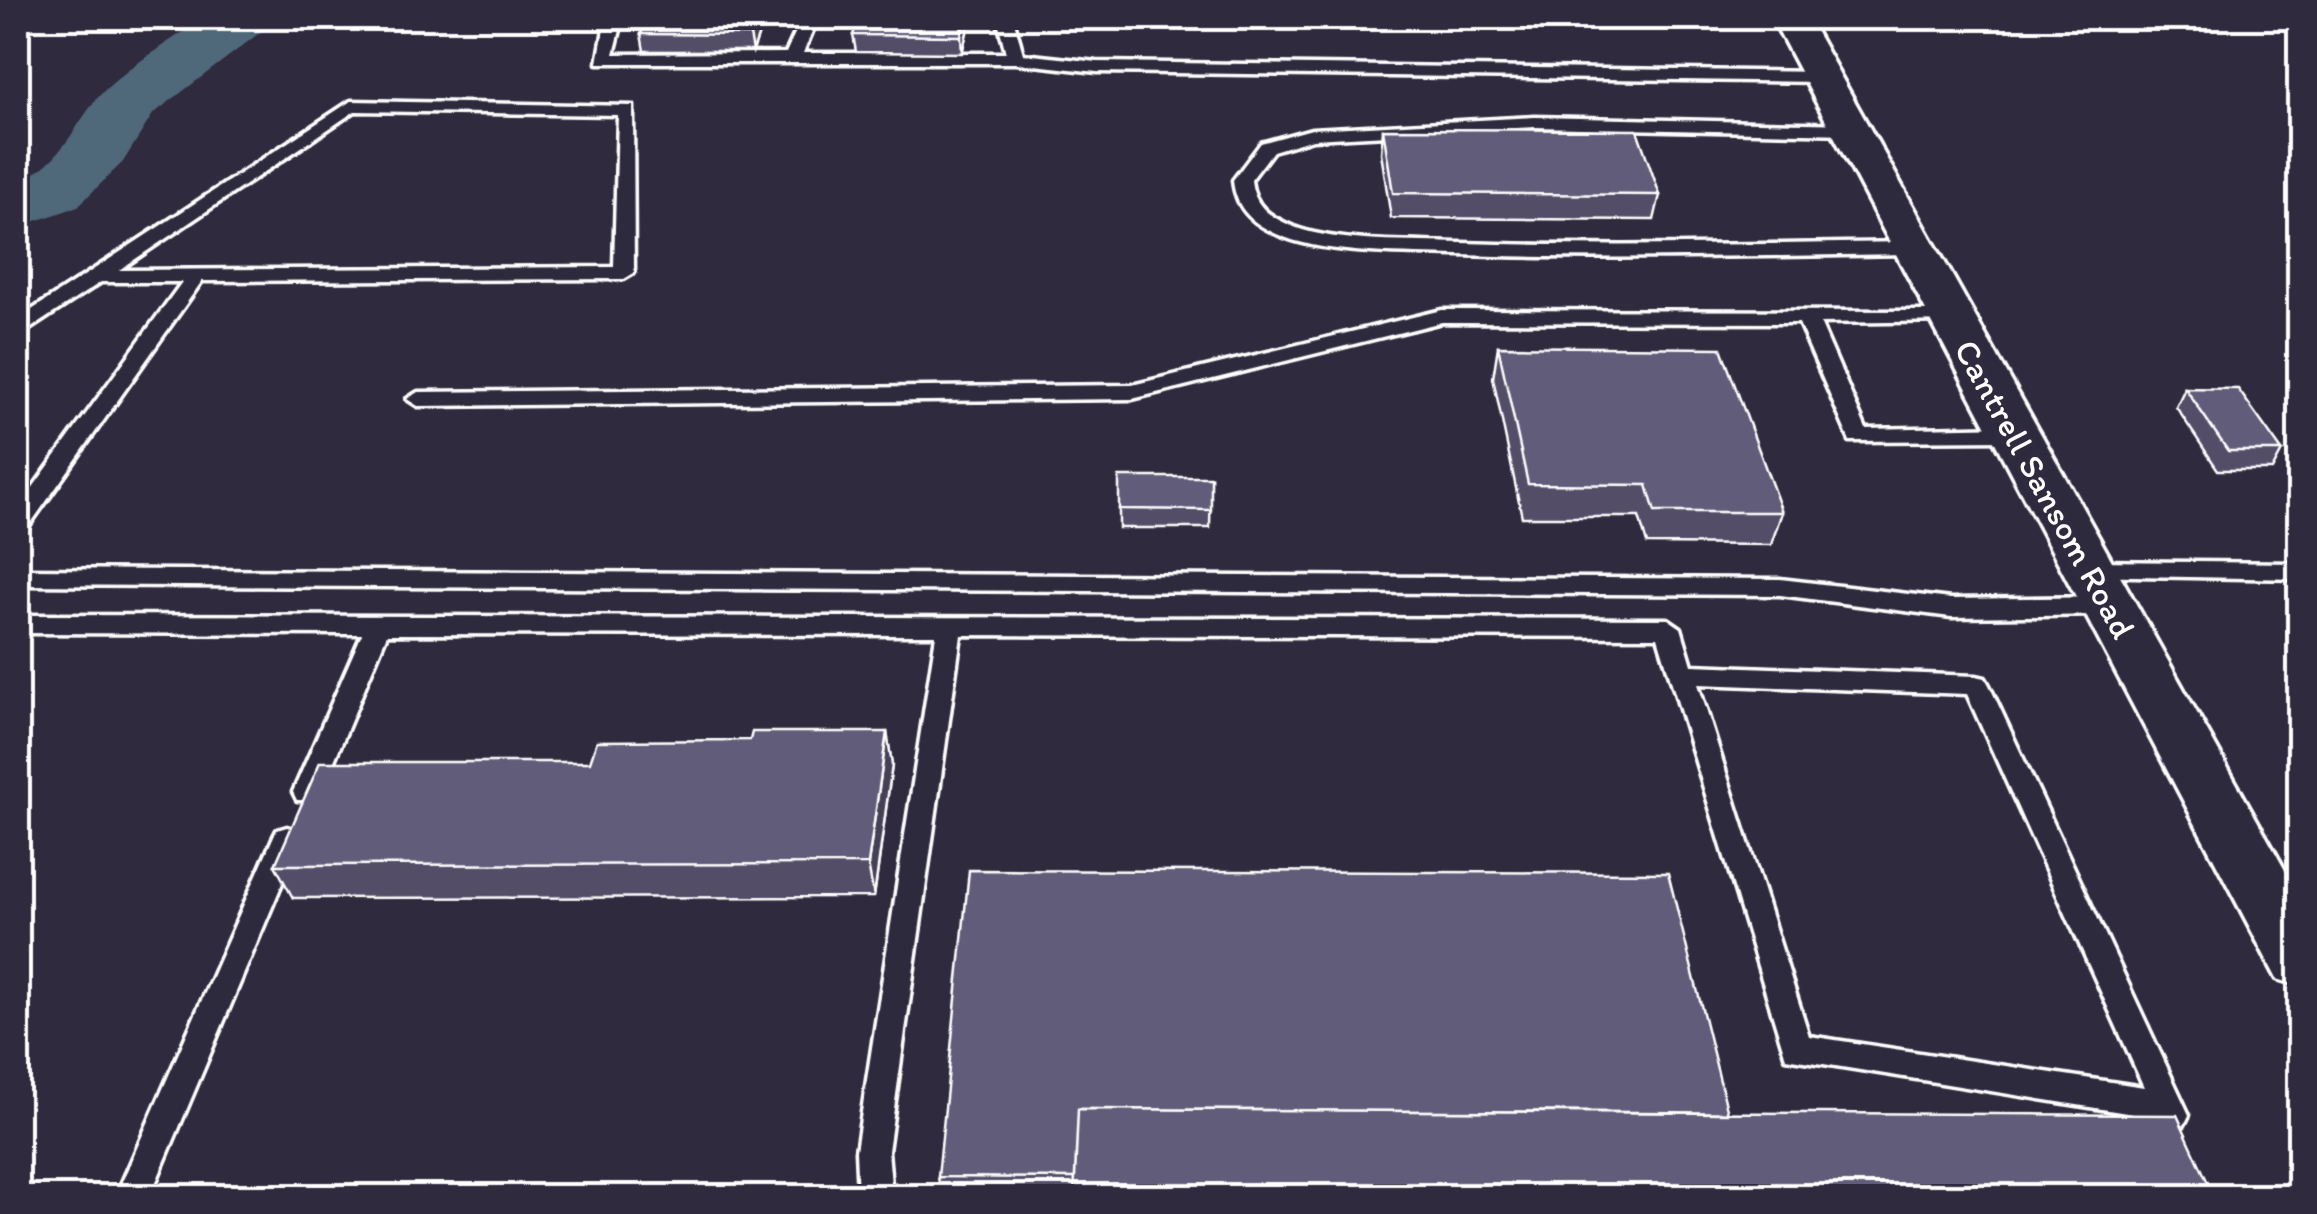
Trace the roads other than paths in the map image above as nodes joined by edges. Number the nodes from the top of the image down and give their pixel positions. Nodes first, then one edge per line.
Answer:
1 (622, 18) edge
2 (810, 18) edge
3 (1005, 18) edge
4 (1790, 18) edge
5 (1016, 58) junction
6 (792, 60) junction
7 (1822, 77) junction
8 (1851, 129) junction
9 (1913, 248) junction
10 (96, 276) junction
11 (196, 276) junction
12 (1950, 318) junction
13 (1808, 319) junction
14 (18, 328) edge
15 (418, 399) dead end
16 (2013, 433) junction
17 (18, 524) edge
18 (2300, 572) edge
19 (18, 577) edge
20 (2100, 588) junction
21 (18, 624) edge
22 (378, 626) junction
23 (950, 626) junction
24 (1682, 674) junction
25 (2300, 960) edge
26 (2168, 1104) junction
27 (2182, 1135) edge
28 (133, 1196) edge
29 (875, 1196) edge

1 - 6 lane
2 - 6 lane
3 - 5 lane
4 - 7 main road, Cantrell Sansom Road
5 - 6 lane
5 - 7 lane
7 - 8 main road, Cantrell Sansom Road
8 - 9 main road, Cantrell Sansom Road
8 - 9 lane
9 - 12 main road, Cantrell Sansom Road
10 - 11 lane
10 - 11 lane
10 - 14 lane
11 - 17 lane
12 - 13 lane
12 - 16 main road, Cantrell Sansom Road
13 - 15 lane
13 - 16 lane
16 - 20 main road, Cantrell Sansom Road
18 - 20 lane
19 - 20 lane
20 - 25 main road, Cantrell Sansom Road
21 - 22 lane
22 - 23 lane
22 - 28 lane
23 - 24 lane
23 - 29 lane
24 - 26 lane
24 - 26 lane
26 - 27 lane

